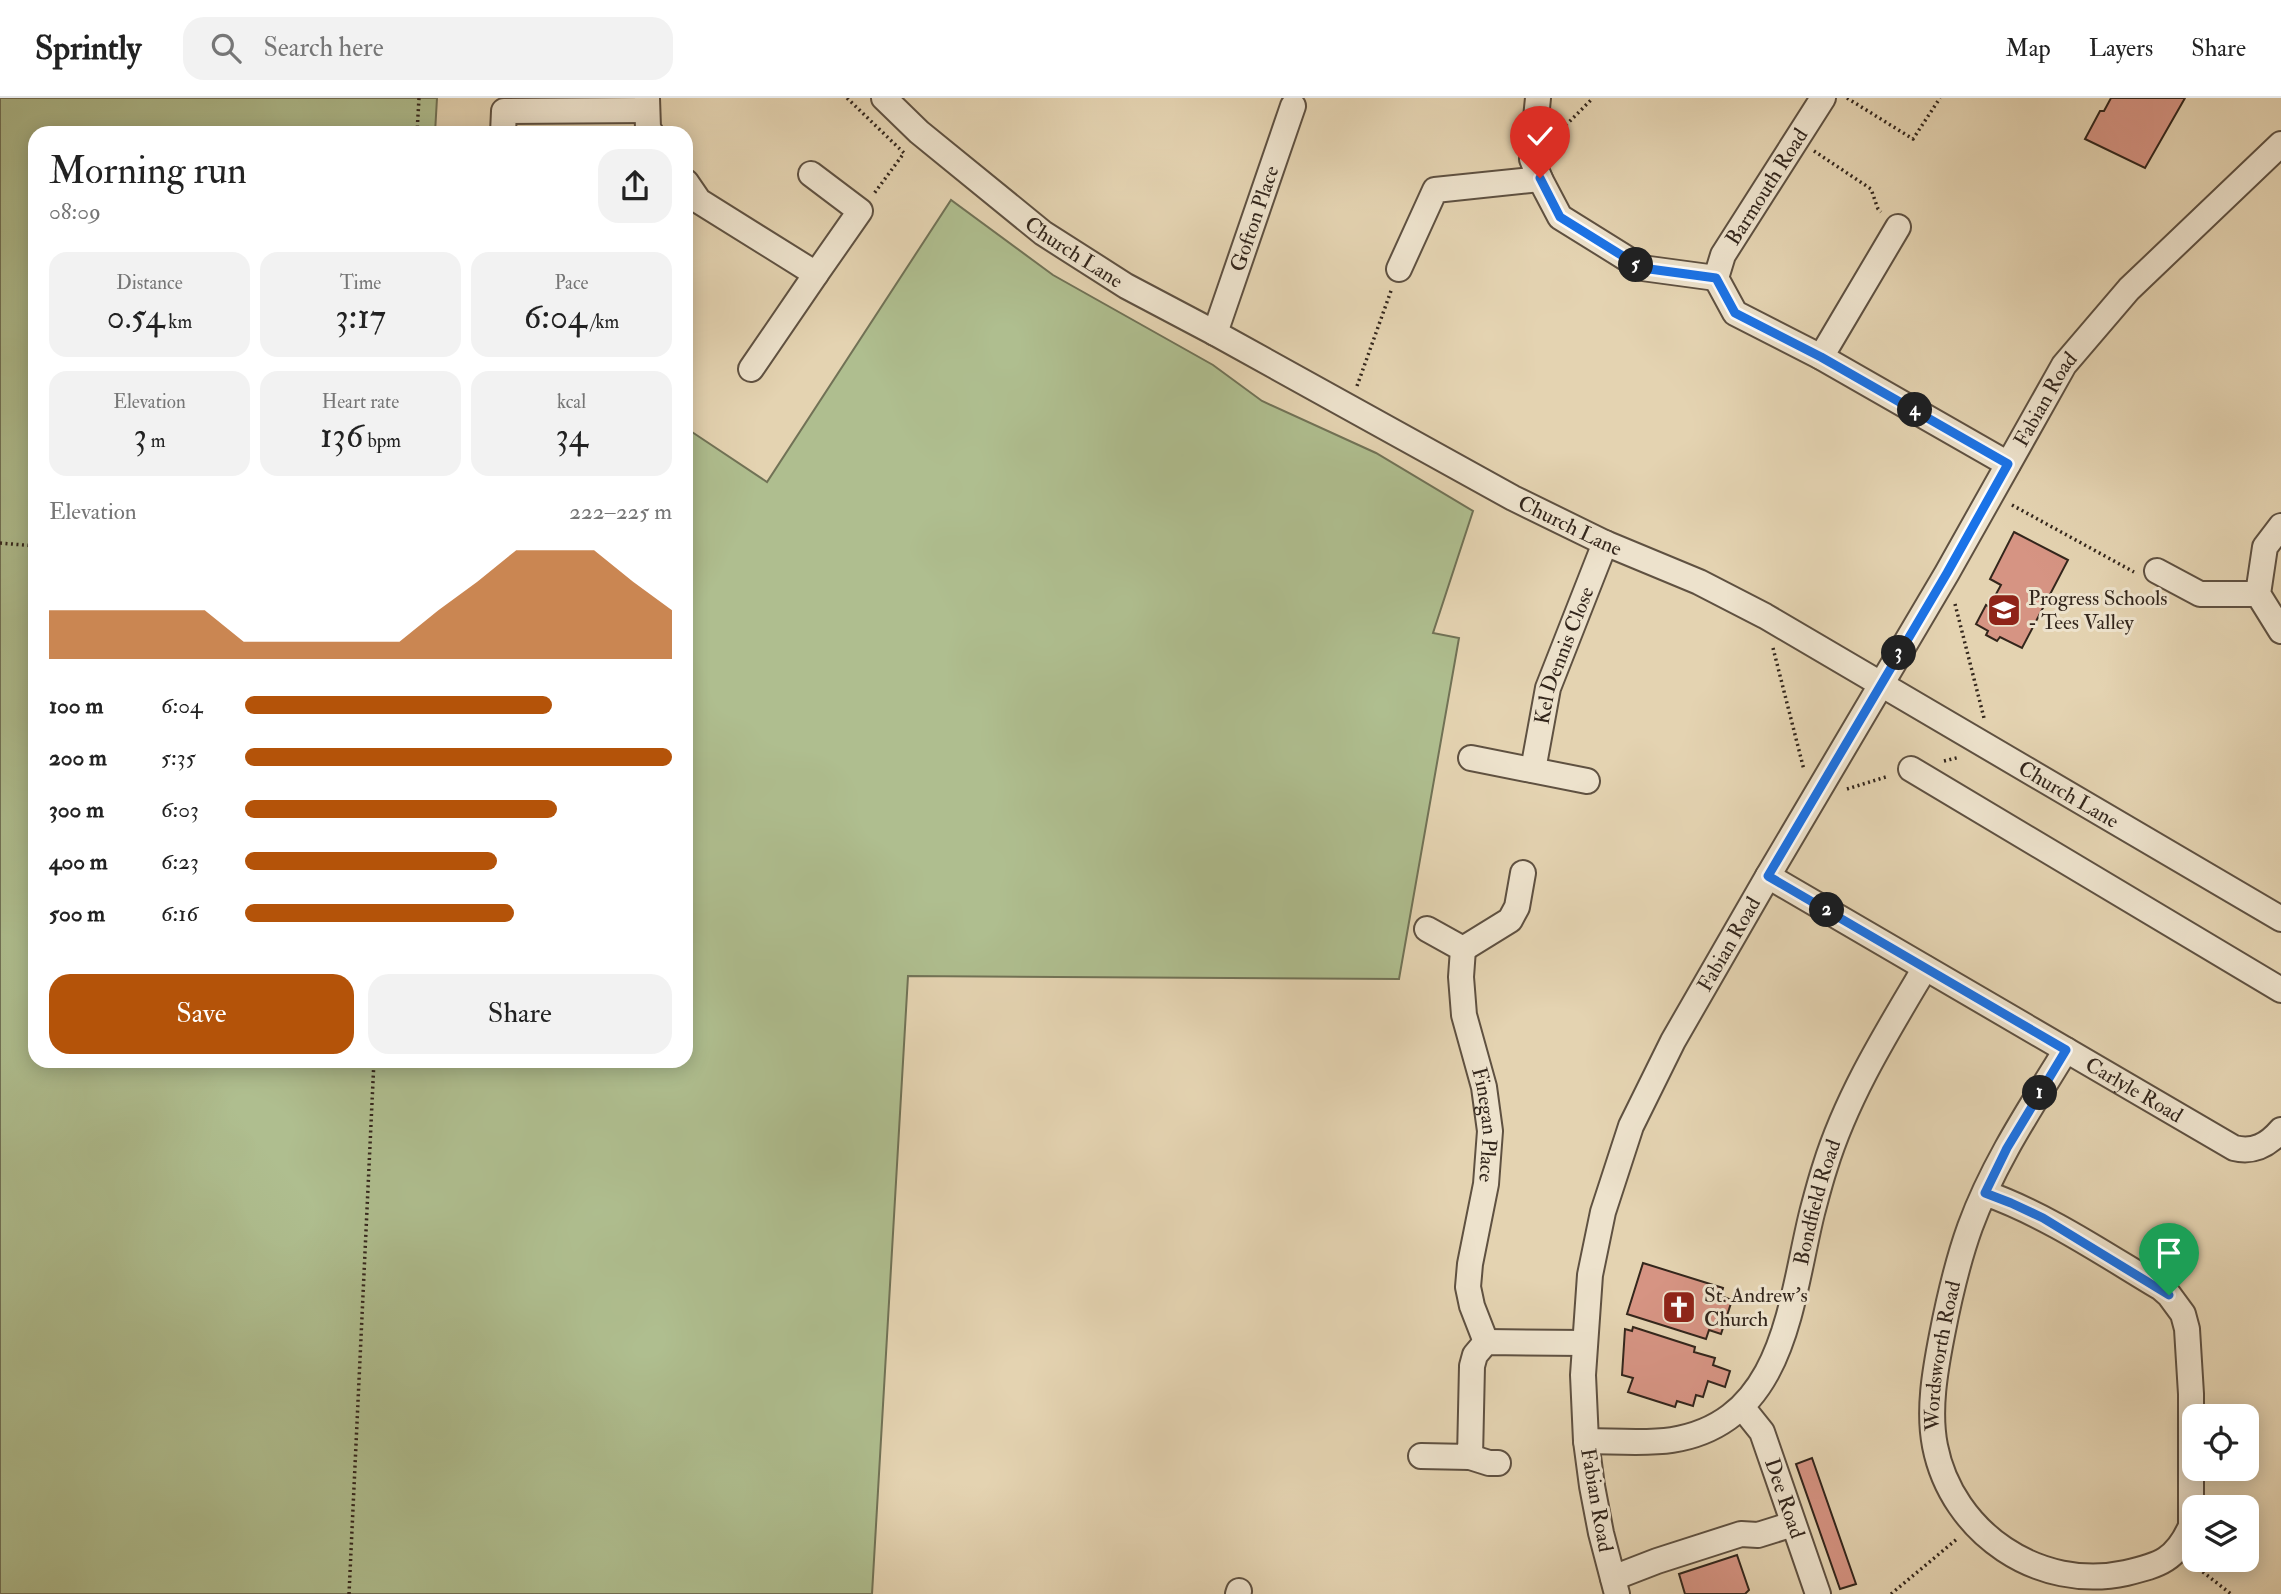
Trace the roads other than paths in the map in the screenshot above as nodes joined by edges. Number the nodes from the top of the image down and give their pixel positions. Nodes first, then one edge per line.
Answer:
1 (884, 98) edge
2 (1538, 98) edge
3 (1823, 98) edge
4 (1293, 106) dead end
5 (649, 114) edge
6 (503, 126) edge
7 (2281, 144) edge
8 (1536, 169) junction
9 (811, 174) dead end
10 (693, 194) edge
11 (1898, 227) road end
12 (1399, 270) road end
13 (816, 274) junction
14 (1716, 278) junction
15 (1215, 333) junction
16 (1821, 357) junction
17 (751, 369) dead end
18 (2008, 464) junction
19 (2281, 526) edge
20 (1605, 543) junction
21 (2157, 571) road end
22 (2258, 594) junction
23 (2281, 631) edge
24 (1880, 683) junction
25 (1471, 758) dead end
26 (1911, 769) dead end
27 (1533, 770) junction
28 (1587, 781) dead end
29 (1523, 873) dead end
30 (1768, 876) junction
31 (2281, 919) edge
32 (1427, 929) dead end
33 (1463, 949) junction
34 (1925, 968) junction
35 (2281, 990) edge
36 (2066, 1050) junction
37 (2281, 1130) edge
38 (1985, 1193) junction
39 (1486, 1342) junction
40 (1585, 1343) junction
41 (1742, 1407) junction
42 (1586, 1441) junction
43 (1421, 1456) dead end
44 (1470, 1457) junction
45 (1498, 1464) dead end
46 (1793, 1524) junction
47 (1615, 1586) edge
48 (1818, 1594) edge

1 - 15 street, Church Lane
2 - 8 street
3 - 14 street, Barmouth Road
4 - 15 street, Gofton Place
5 - 6 street
7 - 18 street, Fabian Road
8 - 12 street
8 - 14 street
9 - 13 street
10 - 13 street
11 - 16 street
13 - 17 street
14 - 16 street
15 - 20 street, Church Lane
16 - 18 street
18 - 24 street, Fabian Road
19 - 22 street
20 - 24 street, Church Lane
20 - 27 street, Kel Dennis Close
21 - 22 street
22 - 23 street
24 - 30 street, Fabian Road
24 - 31 street, Church Lane
25 - 27 street
26 - 35 street
27 - 28 street
29 - 33 street
30 - 34 street, Carlyle Road
30 - 40 street, Fabian Road
32 - 33 street
33 - 39 street, Finegan Place
34 - 36 street, Carlyle Road
34 - 41 street, Bondfield Road
36 - 37 street, Carlyle Road
36 - 38 street, Wordsworth Road
38 - 38 street, Wordsworth Road
39 - 40 street
39 - 44 street
40 - 42 street, Fabian Road
41 - 42 street, Bondfield Road
41 - 46 street, Dee Road
42 - 47 street, Fabian Road
43 - 44 street
44 - 45 street
46 - 47 street
46 - 48 street, Dee Road

